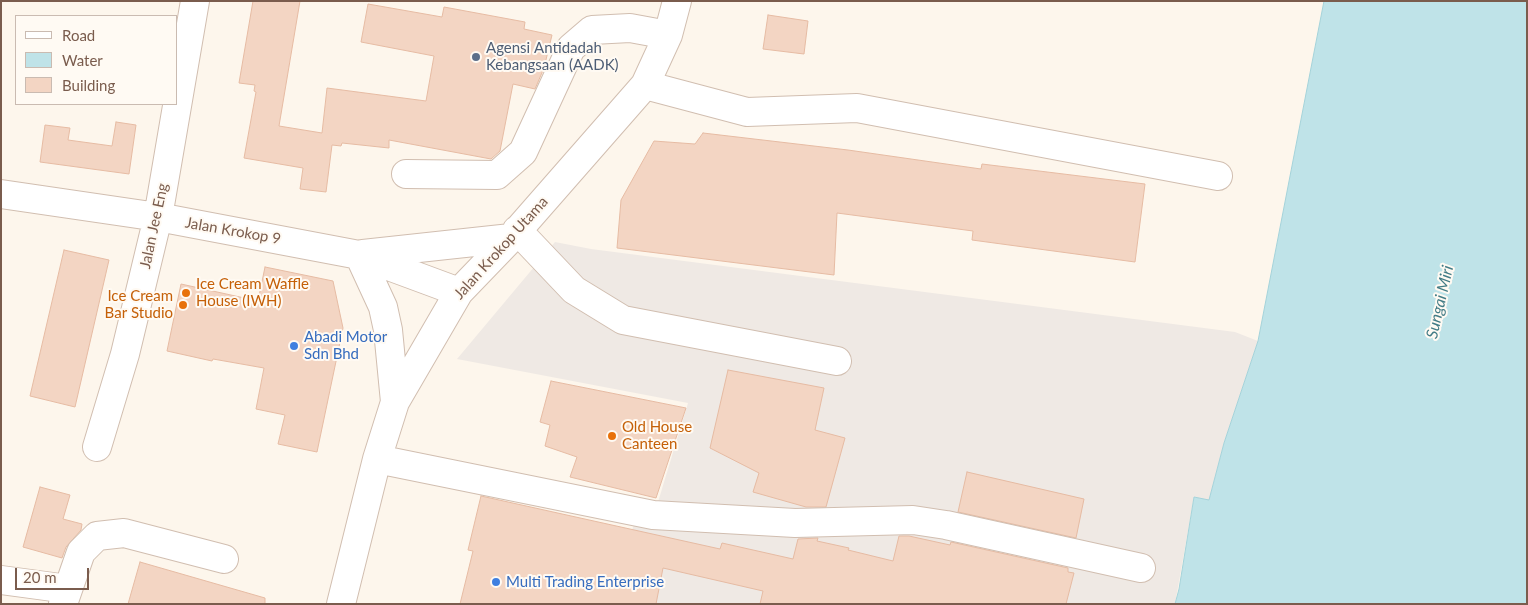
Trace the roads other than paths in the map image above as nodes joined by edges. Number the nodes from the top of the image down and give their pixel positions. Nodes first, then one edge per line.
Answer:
1 (195, 1) edge
2 (677, 1) edge
3 (668, 35) junction
4 (645, 85) junction
5 (178, 100) edge
6 (177, 105) edge
7 (406, 174) dead end
8 (1218, 176) dead end
9 (1, 194) edge
10 (158, 217) junction
11 (514, 234) junction
12 (359, 255) junction
13 (458, 292) junction
14 (837, 361) dead end
15 (395, 402) junction
16 (97, 447) dead end
17 (377, 459) junction
18 (224, 559) dead end
19 (1140, 568) dead end
20 (1, 580) edge
21 (65, 596) edge
22 (341, 604) edge

1 - 5 street, Jalan Jee Eng
2 - 3 street, Jalan Krokop Utama
3 - 4 street, Jalan Krokop Utama
3 - 7 street
4 - 8 street
4 - 11 street, Jalan Krokop Utama
6 - 10 street, Jalan Jee Eng
9 - 10 street, Jalan Krokop 9
10 - 12 street, Jalan Krokop 9
10 - 16 street, Jalan Jee Eng
11 - 12 street
11 - 13 street, Jalan Krokop Utama
11 - 14 street
12 - 13 street, Jalan Krokop 9
12 - 15 street
13 - 15 street, Jalan Krokop Utama
15 - 17 street, Jalan Krokop Utama
17 - 19 street
17 - 22 street, Jalan Krokop Utama
18 - 21 street
20 - 21 street

